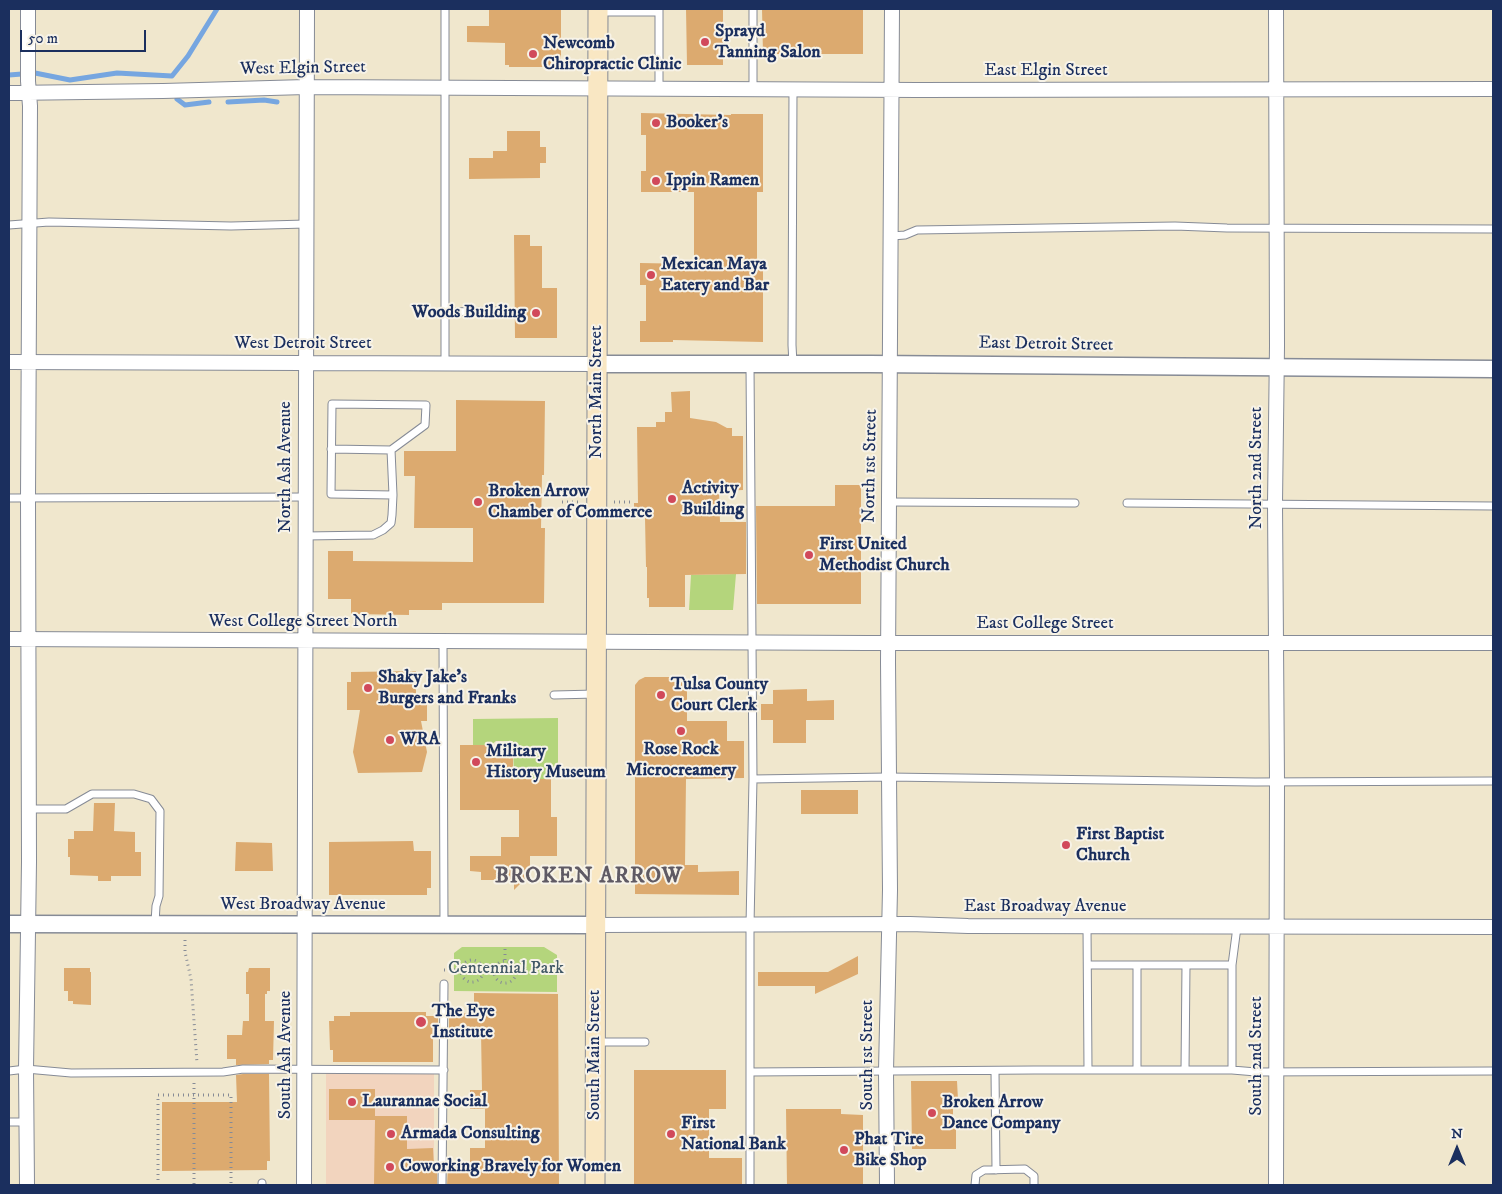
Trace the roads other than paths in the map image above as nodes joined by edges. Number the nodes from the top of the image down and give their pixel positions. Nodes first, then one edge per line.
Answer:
1 (28, 9) edge
2 (307, 9) edge
3 (445, 9) edge
4 (753, 9) edge
5 (892, 9) edge
6 (1276, 9) edge
7 (598, 10) edge
8 (660, 10) edge
9 (28, 87) junction
10 (306, 87) junction
11 (446, 87) junction
12 (598, 89) junction
13 (660, 89) junction
14 (753, 89) junction
15 (793, 89) junction
16 (1276, 89) junction
17 (1493, 89) edge
18 (892, 90) junction
19 (9, 93) edge
20 (29, 224) junction
21 (306, 224) junction
22 (9, 226) edge
23 (1276, 227) junction
24 (1493, 229) edge
25 (892, 236) junction
26 (506, 311) dead end
27 (445, 312) junction
28 (9, 362) edge
29 (28, 362) junction
30 (305, 363) junction
31 (445, 364) junction
32 (598, 364) junction
33 (750, 364) junction
34 (794, 364) junction
35 (890, 364) junction
36 (1277, 368) junction
37 (1493, 369) edge
38 (331, 449) junction
39 (392, 450) junction
40 (393, 495) junction
41 (306, 497) junction
42 (9, 498) edge
43 (28, 498) junction
44 (889, 502) junction
45 (1075, 503) dead end
46 (1128, 503) dead end
47 (1275, 504) junction
48 (1493, 506) edge
49 (305, 536) junction
50 (9, 639) edge
51 (28, 640) junction
52 (305, 640) junction
53 (442, 642) junction
54 (597, 642) junction
55 (751, 642) junction
56 (1276, 642) junction
57 (888, 643) junction
58 (1493, 643) edge
59 (597, 694) junction
60 (554, 695) dead end
61 (888, 777) junction
62 (753, 778) junction
63 (1277, 782) junction
64 (1493, 782) edge
65 (29, 809) junction
66 (9, 924) edge
67 (28, 924) junction
68 (155, 924) junction
69 (305, 924) junction
70 (889, 924) junction
71 (444, 925) junction
72 (597, 925) junction
73 (750, 925) junction
74 (1087, 926) junction
75 (1237, 927) junction
76 (1276, 927) junction
77 (1493, 927) edge
78 (1088, 965) junction
79 (1136, 965) junction
80 (1186, 965) junction
81 (1232, 965) junction
82 (444, 984) dead end
83 (596, 1042) junction
84 (644, 1042) dead end
85 (26, 1069) junction
86 (444, 1070) junction
87 (1088, 1070) junction
88 (1138, 1070) junction
89 (1185, 1070) junction
90 (1232, 1070) junction
91 (9, 1071) edge
92 (304, 1071) junction
93 (886, 1071) junction
94 (995, 1071) junction
95 (1493, 1071) edge
96 (750, 1072) junction
97 (1276, 1072) junction
98 (9, 1122) edge
99 (26, 1122) junction
100 (996, 1170) junction
101 (27, 1185) edge
102 (304, 1185) edge
103 (442, 1185) edge
104 (595, 1185) edge
105 (750, 1185) edge
106 (887, 1185) edge
107 (975, 1185) edge
108 (1034, 1185) edge
109 (1276, 1185) edge

1 - 9 street
2 - 10 street, North Ash Avenue
3 - 11 lane
4 - 14 lane
5 - 18 street, North 1st Street
6 - 16 street, North 2nd Street
7 - 8 lane
7 - 12 main road, North Main Street
8 - 13 lane
9 - 10 street, West Elgin Street
9 - 19 street, West Elgin Street
9 - 20 street
10 - 11 street, West Elgin Street
10 - 21 street, North Ash Avenue
11 - 12 street, West Elgin Street
11 - 27 lane
12 - 13 street, East Elgin Street
12 - 32 main road, North Main Street
13 - 14 street, East Elgin Street
14 - 15 street, East Elgin Street
15 - 18 street, East Elgin Street
15 - 34 lane
16 - 17 street, East Elgin Street
16 - 18 street, East Elgin Street
16 - 23 street, North 2nd Street
18 - 25 street, North 1st Street
20 - 21 lane
20 - 22 lane
20 - 29 street
21 - 30 street, North Ash Avenue
23 - 24 lane
23 - 25 lane
23 - 36 street, North 2nd Street
25 - 35 street, North 1st Street
26 - 27 lane
27 - 31 lane
28 - 29 street, West Detroit Street
29 - 30 street, West Detroit Street
29 - 43 street
30 - 31 street, West Detroit Street
30 - 41 street, North Ash Avenue
31 - 32 street, West Detroit Street
32 - 33 street, East Detroit Street
32 - 54 main road, North Main Street
33 - 34 street, East Detroit Street
33 - 55 lane
34 - 35 street, East Detroit Street
35 - 36 street, East Detroit Street
35 - 44 street, North 1st Street
36 - 37 street, East Detroit Street
36 - 47 street, North 2nd Street
38 - 39 lane
38 - 39 lane
38 - 40 lane
39 - 40 lane
40 - 49 lane
41 - 43 lane
41 - 49 street, North Ash Avenue
42 - 43 lane
43 - 51 street
44 - 45 lane
44 - 57 street, North 1st Street
46 - 47 lane
47 - 48 lane
47 - 56 street, North 2nd Street
49 - 52 street, North Ash Avenue
50 - 51 street, West College Street North
51 - 52 street, West College Street North
51 - 65 street
52 - 53 street, West College Street North
52 - 69 street, North Ash Avenue
53 - 54 street, West College Street North
53 - 71 lane
54 - 55 street, East College Street
54 - 59 main road, North Main Street
55 - 57 street, East College Street
55 - 62 lane
56 - 57 street, East College Street
56 - 58 street, East College Street
56 - 63 street, North 2nd Street
57 - 61 street, North 1st Street
59 - 60 lane
59 - 72 main road, North Main Street
61 - 62 lane
61 - 63 lane
61 - 70 street, North 1st Street
62 - 73 lane
63 - 64 lane
63 - 76 street, North 2nd Street
65 - 67 street
65 - 68 lane
66 - 67 street, West Broadway Avenue
67 - 68 street, West Broadway Avenue
67 - 85 street
68 - 69 street, West Broadway Avenue
69 - 71 street, West Broadway Avenue
69 - 92 street, South Ash Avenue
70 - 73 street, East Broadway Avenue
70 - 74 street, East Broadway Avenue
70 - 93 street, South 1st Street
71 - 72 street, West Broadway Avenue
72 - 73 street, East Broadway Avenue
72 - 83 main road, South Main Street
73 - 96 lane
74 - 75 street, East Broadway Avenue
74 - 78 lane
75 - 76 street, East Broadway Avenue
75 - 81 lane
76 - 77 street, East Broadway Avenue
76 - 97 street, South 2nd Street
78 - 79 lane
78 - 87 lane
79 - 80 lane
79 - 88 lane
80 - 81 lane
80 - 89 lane
81 - 90 lane
82 - 86 lane
83 - 84 lane
83 - 104 main road, South Main Street
85 - 91 lane
85 - 92 lane
85 - 99 street
86 - 92 lane
86 - 103 lane
87 - 88 lane
87 - 94 lane
88 - 89 lane
89 - 90 lane
90 - 97 lane
92 - 102 street, South Ash Avenue
93 - 94 lane
93 - 96 lane
93 - 106 street, South 1st Street
94 - 100 lane
95 - 97 lane
96 - 105 lane
97 - 109 street, South 2nd Street
98 - 99 lane
99 - 101 street
100 - 107 lane
100 - 108 lane

